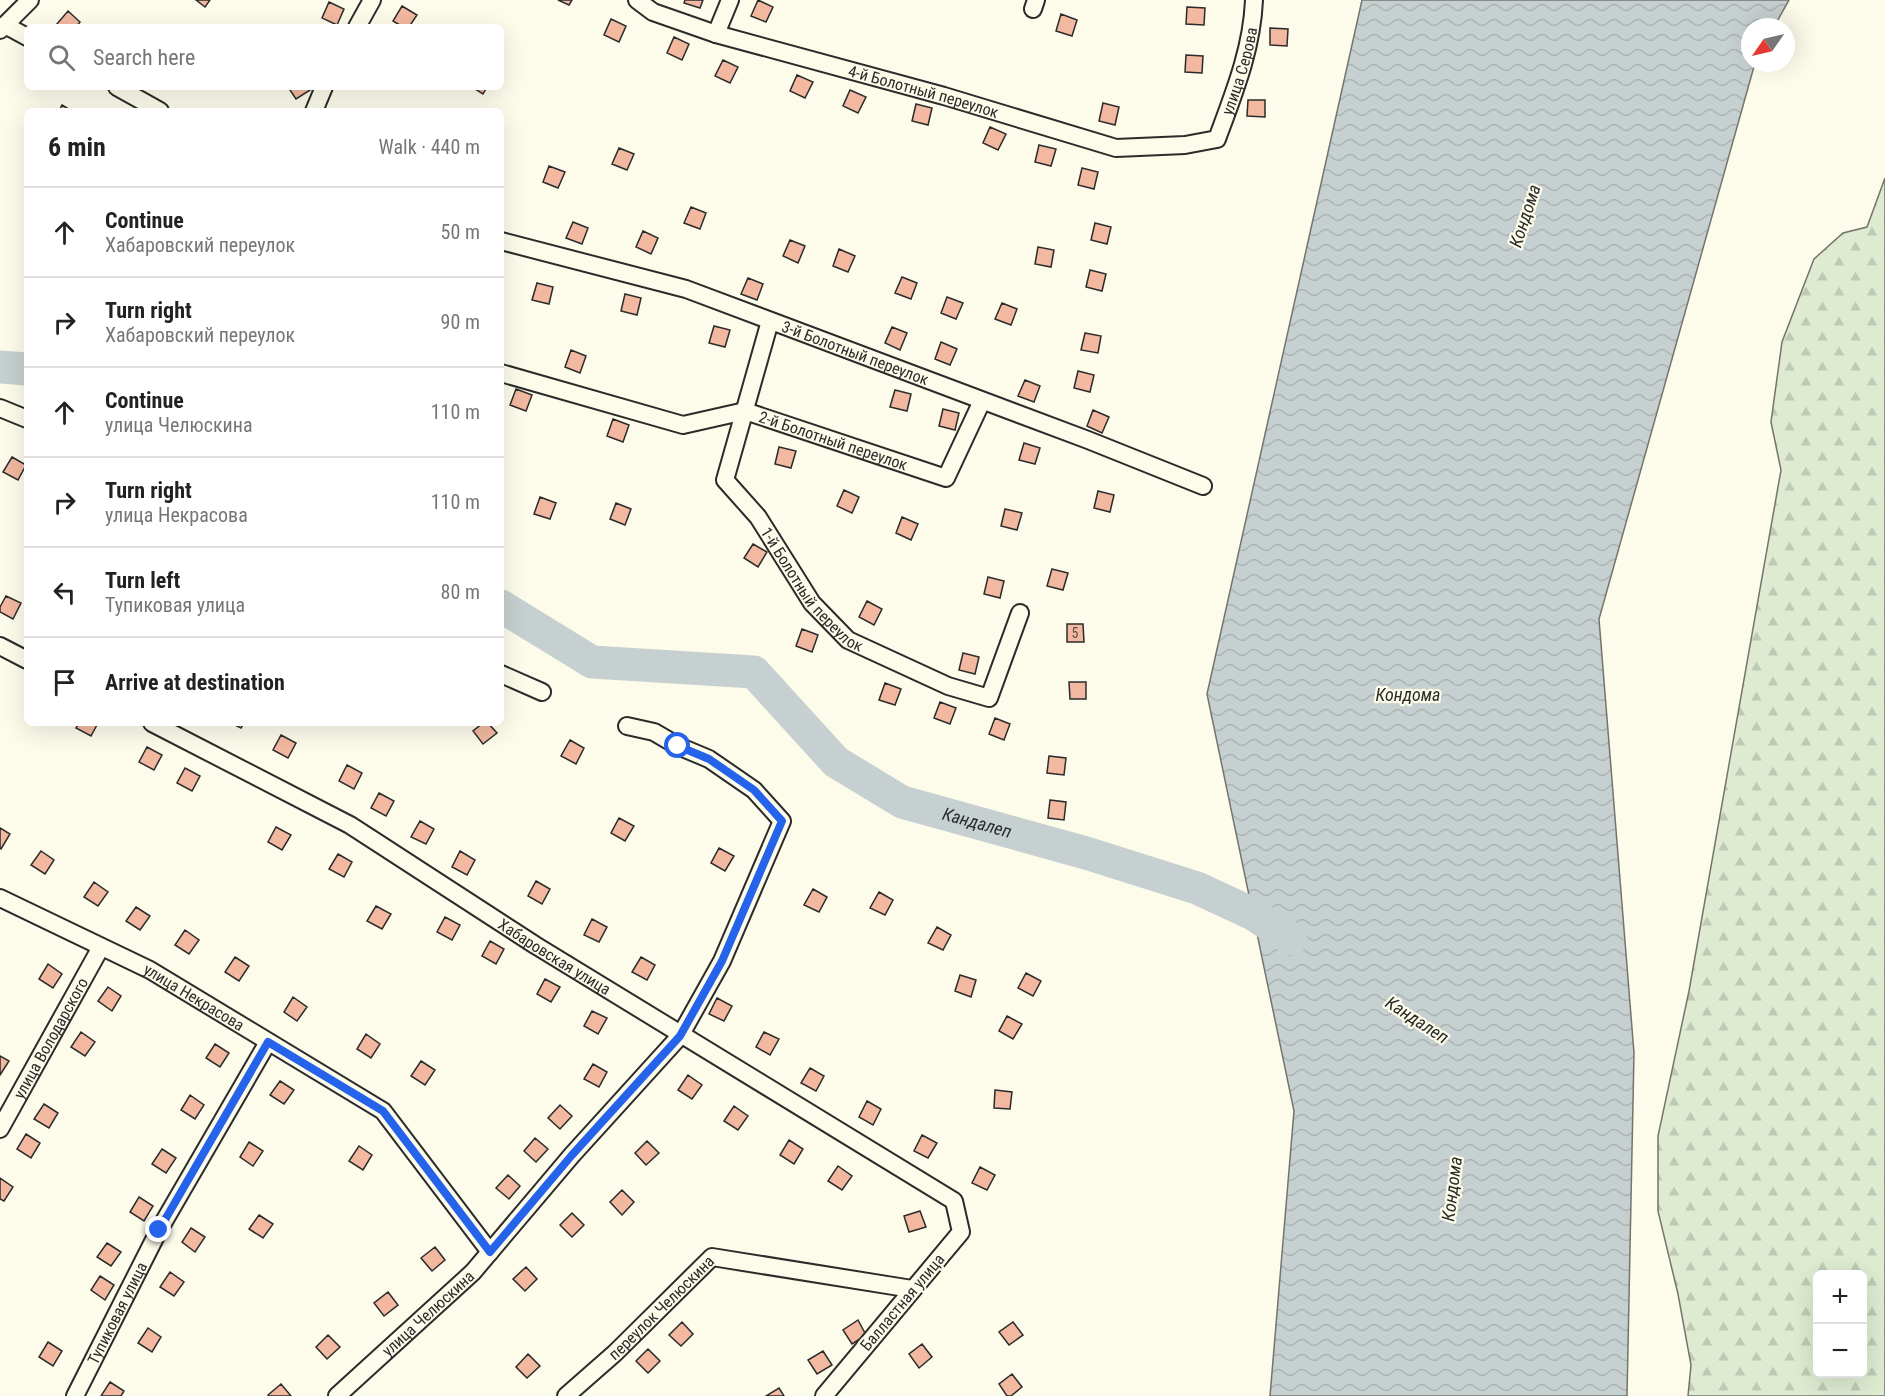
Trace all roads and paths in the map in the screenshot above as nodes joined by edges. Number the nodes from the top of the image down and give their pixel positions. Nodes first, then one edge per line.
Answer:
1 (30, 0) edge
2 (372, 0) edge
3 (637, 0) edge
4 (730, 0) edge
5 (1254, 0) edge
6 (359, 24) edge
7 (3, 27) edge
8 (716, 34) junction
9 (24, 36) edge
10 (122, 90) edge
11 (323, 90) edge
12 (155, 108) edge
13 (315, 108) edge
14 (1217, 139) joint
15 (504, 242) edge
16 (770, 321) junction
17 (504, 374) edge
18 (982, 400) junction
19 (0, 408) edge
20 (746, 411) junction
21 (24, 418) edge
22 (1203, 486) dead end
23 (1020, 613) dead end
24 (0, 646) edge
25 (24, 658) edge
26 (504, 675) edge
27 (542, 692) dead end
28 (158, 726) edge
29 (627, 726) dead end
30 (0, 898) edge
31 (101, 947) junction
32 (680, 1036) junction
33 (268, 1042) junction
34 (0, 1130) edge
35 (954, 1201) joint
36 (490, 1252) junction
37 (912, 1289) junction
38 (75, 1396) edge
39 (337, 1396) edge
40 (566, 1396) edge
41 (824, 1396) edge

1 - 7 street
2 - 6 street
3 - 8 street, 4-й Болотный переулок
4 - 8 street
5 - 14 street, улица Серова
7 - 9 street
8 - 14 street, 4-й Болотный переулок
10 - 12 street
11 - 13 street
15 - 16 street, 3-й Болотный переулок
16 - 18 street, 3-й Болотный переулок
16 - 20 street, 1-й Болотный переулок
17 - 20 street, 2-й Болотный переулок
18 - 20 street, 2-й Болотный переулок
18 - 22 street, 3-й Болотный переулок
19 - 21 street
20 - 23 street, 1-й Болотный переулок
24 - 25 street
26 - 27 street
28 - 32 street, Хабаровская улица
29 - 32 street, улица Челюскина
30 - 31 street, улица Некрасова
31 - 33 street, улица Некрасова
31 - 34 street, улица Володарского
32 - 35 street, Хабаровская улица
32 - 36 street, улица Челюскина
33 - 36 street, улица Некрасова
33 - 38 street, Тупиковая улица
35 - 37 street, Балластная улица
36 - 39 street, улица Челюскина
37 - 40 street, переулок Челюскина
37 - 41 street, Балластная улица

